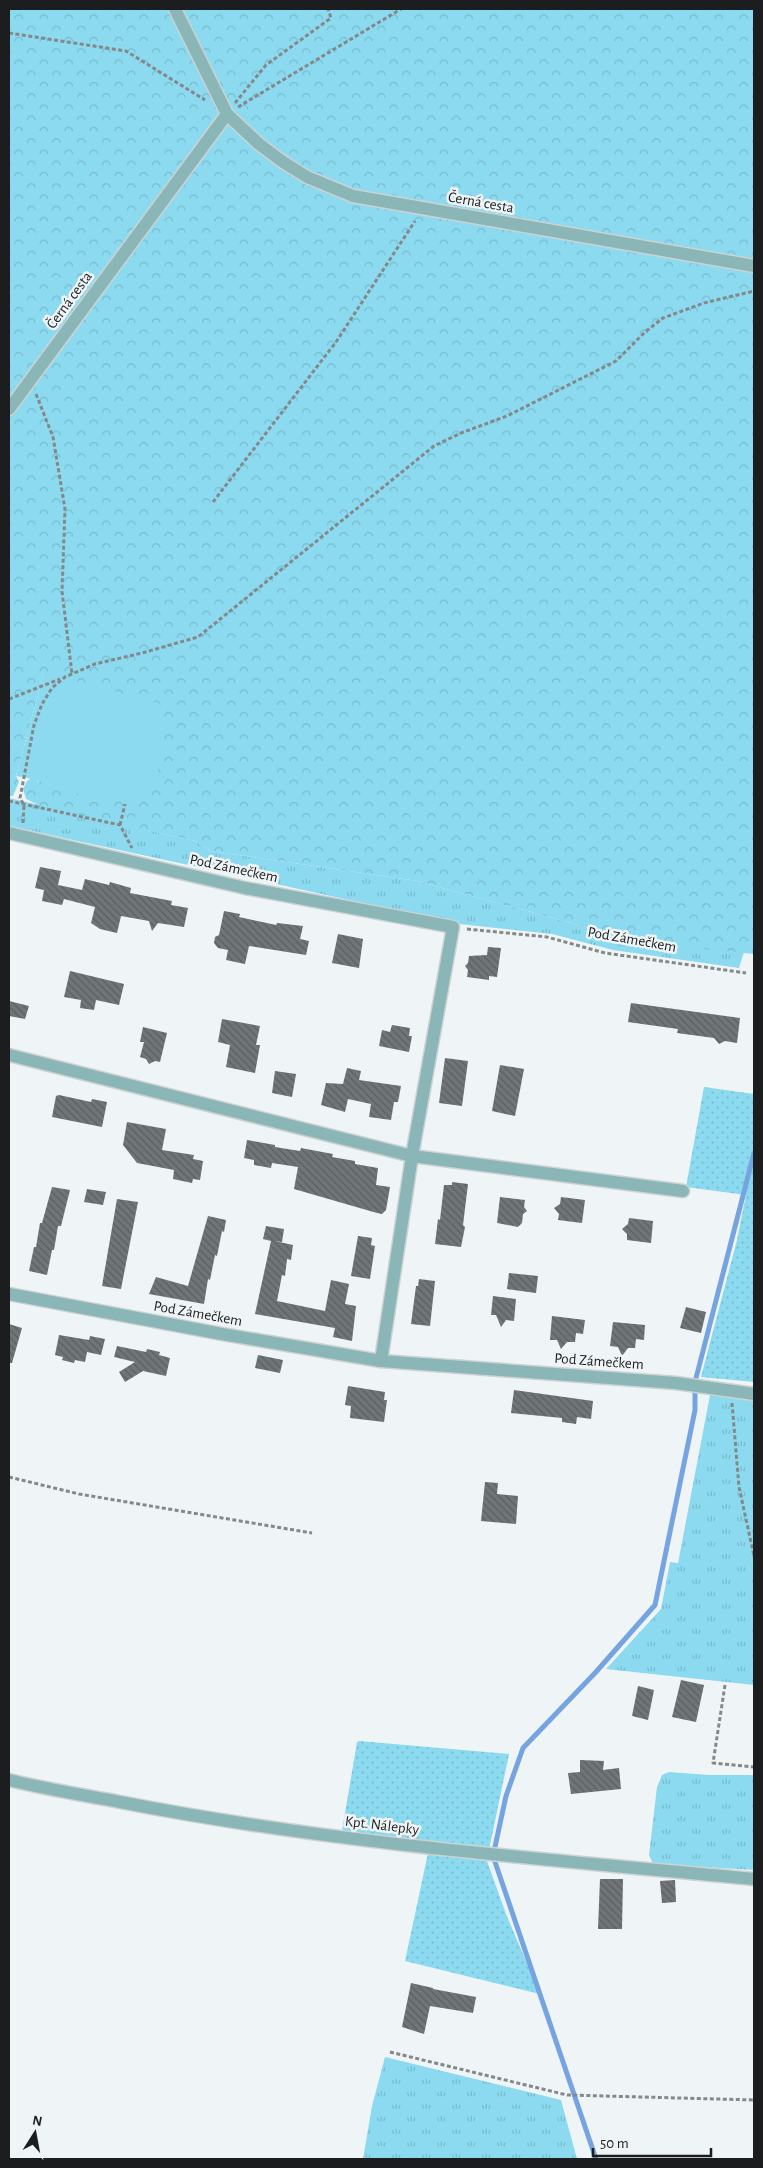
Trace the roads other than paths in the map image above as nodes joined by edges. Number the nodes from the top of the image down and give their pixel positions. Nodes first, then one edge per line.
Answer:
1 (175, 9) edge
2 (227, 114) junction
3 (754, 266) edge
4 (9, 409) edge
5 (15, 835) edge
6 (9, 1055) edge
7 (412, 1156) junction
8 (683, 1191) dead end
9 (9, 1294) edge
10 (381, 1361) junction
11 (754, 1394) edge
12 (9, 1780) edge
13 (754, 1879) edge

1 - 2 street, Černá cesta
2 - 3 street, Černá cesta
2 - 4 street, Černá cesta
5 - 7 street, Pod Zámečkem
6 - 7 street
7 - 8 street
7 - 10 street
9 - 10 street, Pod Zámečkem
10 - 11 street, Pod Zámečkem
12 - 13 street, Kpt. Nálepky

